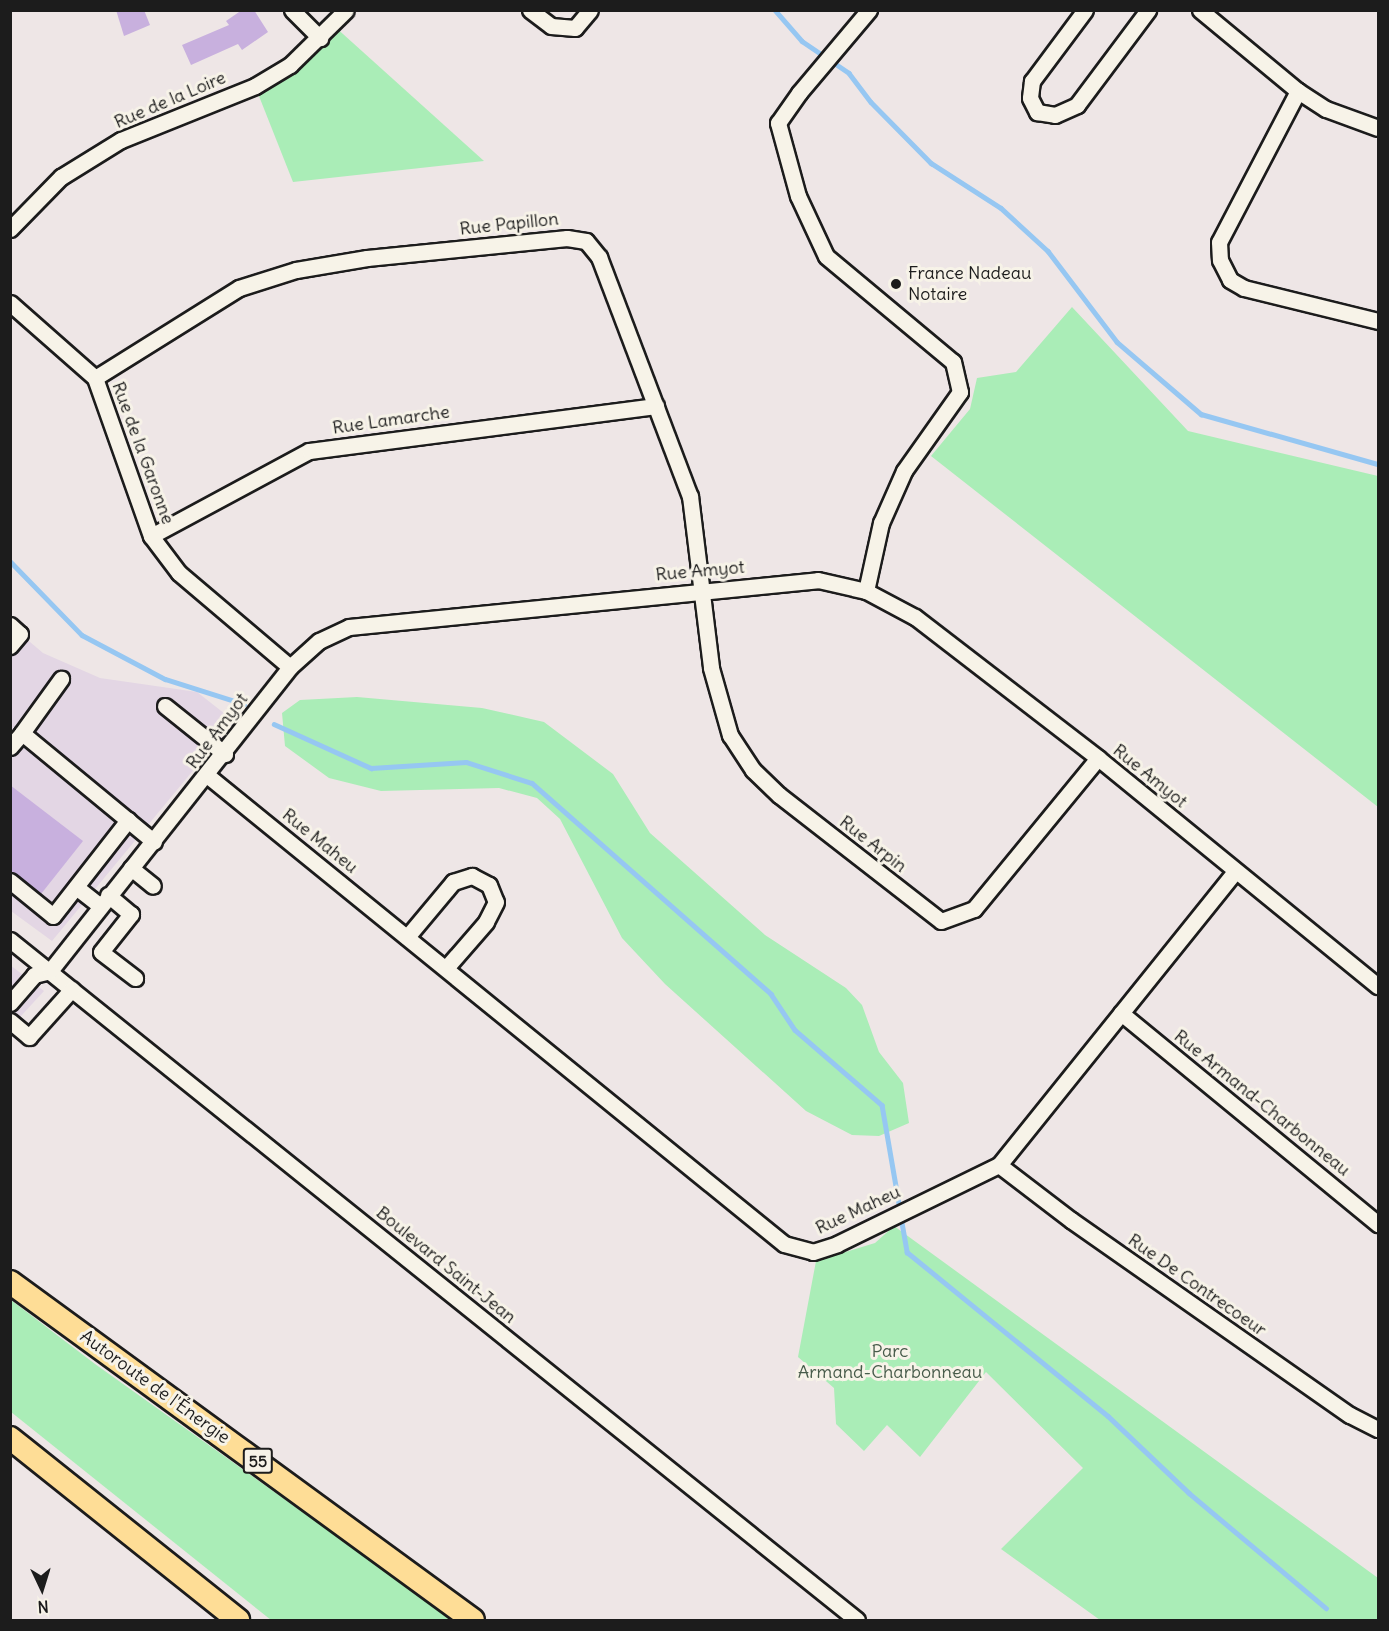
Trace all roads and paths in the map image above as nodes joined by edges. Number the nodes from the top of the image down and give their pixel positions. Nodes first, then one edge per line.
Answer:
1 (292, 10) edge
2 (346, 10) edge
3 (530, 10) edge
4 (590, 10) edge
5 (870, 10) edge
6 (1085, 10) edge
7 (1148, 10) edge
8 (1200, 10) edge
9 (321, 38) junction
10 (1298, 91) junction
11 (1378, 128) edge
12 (10, 229) edge
13 (10, 303) edge
14 (1378, 321) edge
15 (95, 378) junction
16 (656, 406) junction
17 (152, 536) junction
18 (699, 590) junction
19 (866, 591) junction
20 (10, 625) edge
21 (10, 646) edge
22 (290, 667) junction
23 (61, 679) dead end
24 (165, 706) dead end
25 (22, 733) junction
26 (10, 747) edge
27 (225, 754) junction
28 (1098, 758) junction
29 (208, 776) junction
30 (128, 820) junction
31 (154, 842) junction
32 (131, 868) junction
33 (1235, 871) junction
34 (10, 881) edge
35 (153, 886) dead end
36 (76, 887) junction
37 (104, 901) junction
38 (406, 937) junction
39 (13, 946) edge
40 (446, 968) junction
41 (50, 971) junction
42 (135, 978) dead end
43 (1378, 986) edge
44 (72, 989) junction
45 (10, 1003) edge
46 (1121, 1013) junction
47 (10, 1022) edge
48 (999, 1165) junction
49 (1378, 1224) edge
50 (10, 1282) edge
51 (1378, 1428) edge
52 (10, 1438) edge
53 (238, 1620) edge
54 (473, 1620) edge
55 (857, 1620) edge

1 - 9 street
2 - 9 street, Rue de la Loire
3 - 4 street
5 - 19 street
6 - 7 street
8 - 10 street
9 - 12 street, Rue de la Loire
10 - 11 street
10 - 14 street
13 - 15 street, Rue de la Garonne
15 - 16 street, Rue Papillon
15 - 17 street, Rue de la Garonne
16 - 17 street, Rue Lamarche
16 - 18 street, Rue Papillon
17 - 22 street, Rue de la Garonne
18 - 19 street, Rue Amyot
18 - 22 street, Rue Amyot
18 - 28 street, Rue Arpin
19 - 28 street, Rue Amyot
20 - 21 street
22 - 27 street, Rue Amyot
23 - 25 street
24 - 27 street
25 - 26 street
25 - 30 street
27 - 29 street, Rue Amyot
28 - 33 street, Rue Amyot
29 - 31 street, Rue Amyot
29 - 38 street, Rue Maheu
30 - 31 street
30 - 36 street
31 - 32 street, Rue Amyot
32 - 35 street
32 - 37 street, Rue Amyot
33 - 43 street, Rue Amyot
33 - 46 street, Rue Maheu
34 - 36 street
36 - 37 street
37 - 41 street, Rue Amyot
37 - 42 street
38 - 40 street, Rue Maheu
38 - 40 street
39 - 41 street, Boulevard Saint-Jean
40 - 48 street, Rue Maheu
41 - 44 street, Boulevard Saint-Jean
41 - 45 street
44 - 47 street
44 - 55 street, Boulevard Saint-Jean
46 - 48 street, Rue Maheu
46 - 49 street, Rue Armand-Charbonneau
48 - 51 street, Rue De Contrecoeur
50 - 54 highway, Autoroute de l'Énergie / 55
52 - 53 highway

